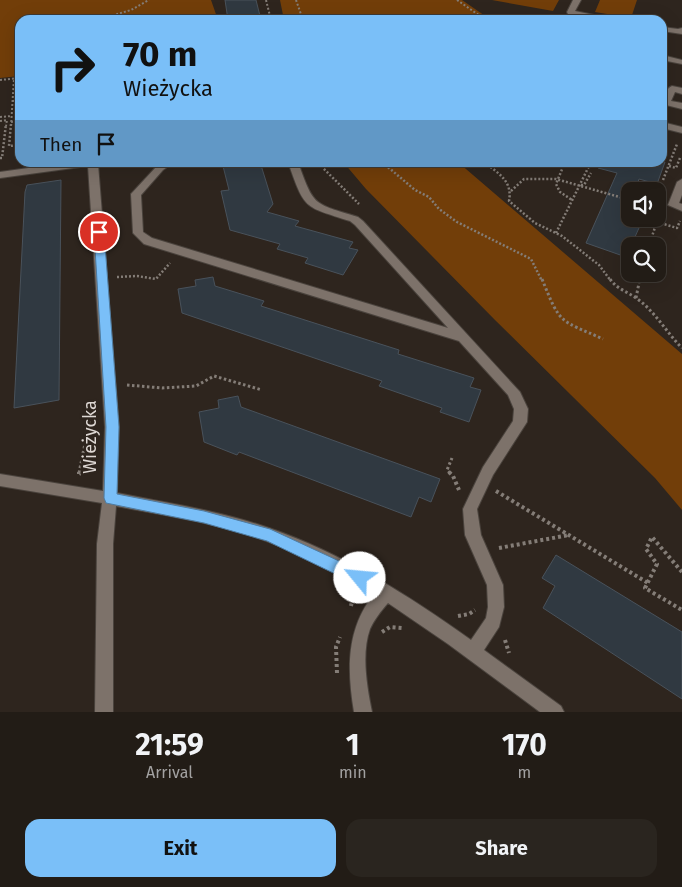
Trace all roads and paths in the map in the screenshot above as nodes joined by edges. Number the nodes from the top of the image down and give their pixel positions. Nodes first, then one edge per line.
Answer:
1 (149, 0) edge
2 (266, 0) edge
3 (296, 0) edge
4 (457, 0) edge
5 (577, 0) edge
6 (108, 15) edge
7 (270, 15) edge
8 (300, 15) edge
9 (479, 15) edge
10 (587, 15) edge
11 (667, 30) edge
12 (682, 30) edge
13 (667, 58) edge
14 (682, 62) edge
15 (14, 78) joint
16 (0, 80) edge
17 (682, 91) edge
18 (667, 97) edge
19 (13, 100) joint
20 (667, 103) edge
21 (682, 106) edge
22 (12, 116) junction
23 (0, 119) edge
24 (11, 122) junction
25 (15, 122) edge
26 (667, 126) edge
27 (682, 130) edge
28 (677, 139) dead end
29 (15, 145) edge
30 (0, 158) edge
31 (682, 158) edge
32 (669, 166) junction
33 (63, 167) edge
34 (94, 167) edge
35 (158, 167) edge
36 (295, 167) edge
37 (388, 167) edge
38 (490, 167) edge
39 (562, 167) edge
40 (589, 167) edge
41 (591, 173) dead end
42 (0, 175) edge
43 (556, 178) junction
44 (662, 182) dead end
45 (682, 182) edge
46 (580, 186) junction
47 (511, 191) junction
48 (621, 197) edge
49 (572, 200) junction
50 (682, 208) edge
51 (682, 218) edge
52 (666, 225) edge
53 (556, 233) junction
54 (164, 270) dead end
55 (114, 277) dead end
56 (639, 283) dead end
57 (636, 298) junction
58 (461, 337) junction
59 (603, 340) dead end
60 (682, 348) edge
61 (124, 385) dead end
62 (262, 390) dead end
63 (92, 412) dead end
64 (79, 474) dead end
65 (0, 480) edge
66 (481, 482) junction
67 (110, 498) junction
68 (569, 535) junction
69 (495, 549) dead end
70 (682, 572) edge
71 (648, 583) junction
72 (345, 588) dead end
73 (386, 593) junction
74 (374, 607) junction
75 (682, 610) edge
76 (505, 637) dead end
77 (378, 639) dead end
78 (473, 652) junction
79 (510, 658) dead end
80 (104, 712) edge
81 (363, 712) edge
82 (554, 712) edge

1 - 6 path
2 - 7 path
3 - 8 path
4 - 9 path
5 - 10 street
11 - 12 street
13 - 14 street
15 - 16 path
15 - 19 path
17 - 18 street
19 - 22 path
20 - 21 street
22 - 23 path
22 - 24 path
23 - 30 path
24 - 25 path
24 - 29 path
26 - 27 street
28 - 32 path
31 - 32 path
32 - 44 path
33 - 42 street
34 - 67 street, Wieżycka
35 - 58 street
36 - 58 street
37 - 59 path
38 - 47 path
39 - 43 path
40 - 46 path
41 - 46 path
43 - 46 path
43 - 47 path
43 - 49 path
45 - 50 street
46 - 48 path
46 - 49 path
47 - 53 path
49 - 53 path
51 - 52 path
53 - 57 path
54 - 55 path
56 - 57 path
57 - 60 path
58 - 66 street
61 - 62 path
63 - 64 path
65 - 67 street
66 - 68 path
66 - 78 street
67 - 73 street
67 - 80 street, Wieżycka
68 - 69 path
68 - 71 path
70 - 71 path
71 - 75 path
72 - 74 path
73 - 74 street
73 - 78 street
74 - 77 path
74 - 81 street
76 - 79 path
78 - 82 street

